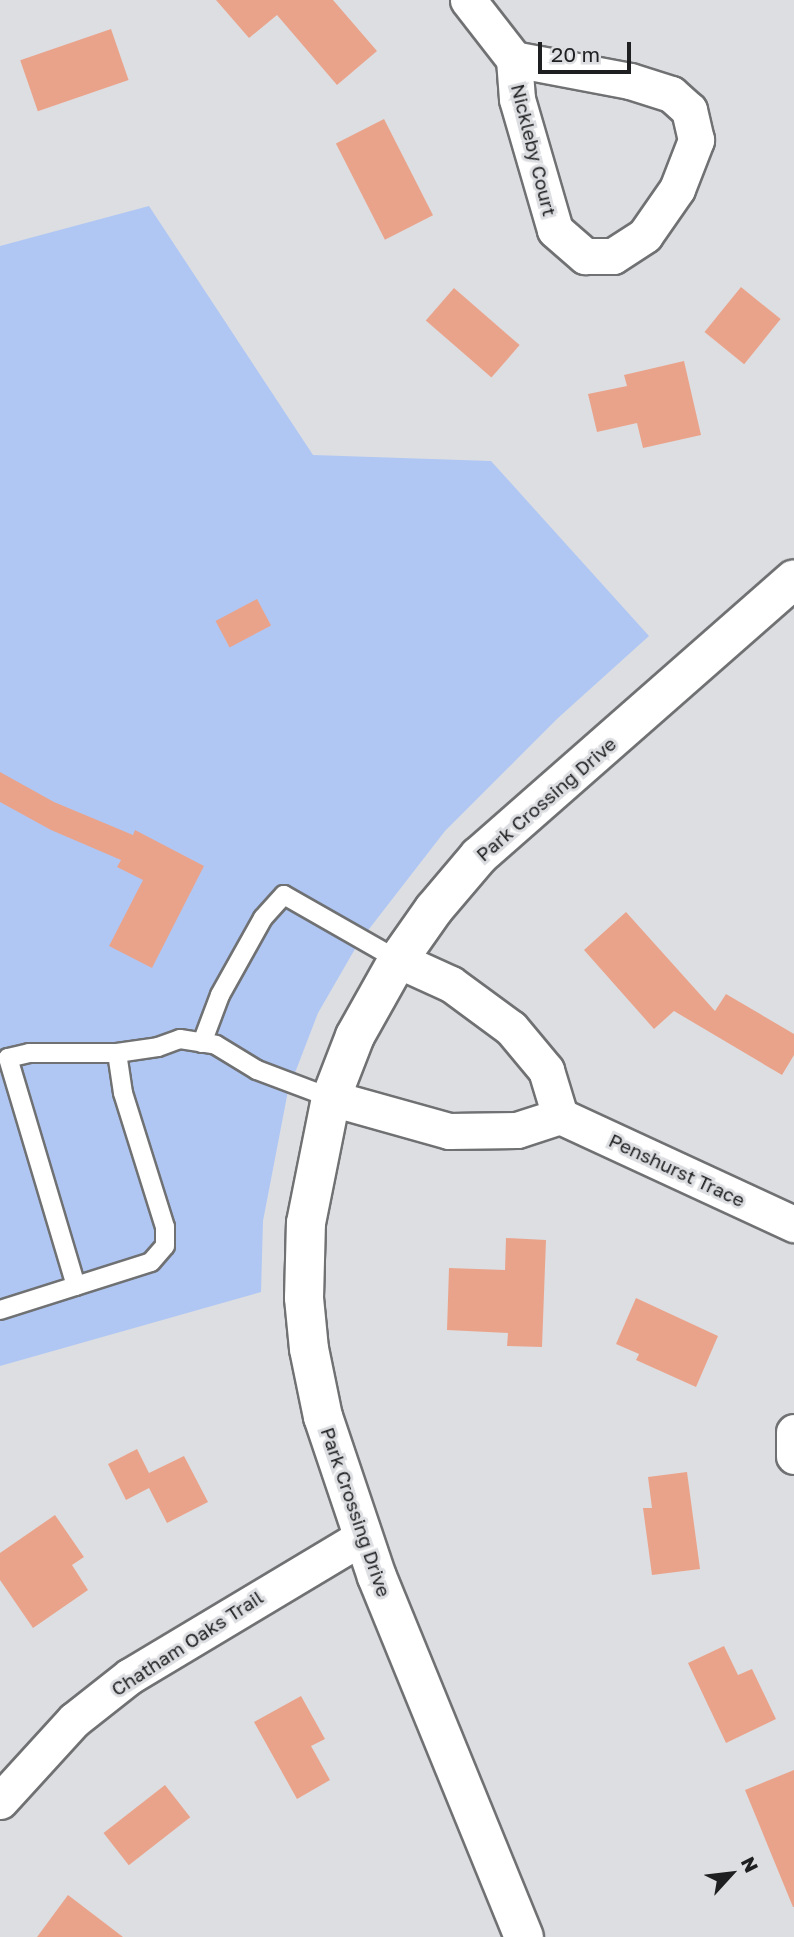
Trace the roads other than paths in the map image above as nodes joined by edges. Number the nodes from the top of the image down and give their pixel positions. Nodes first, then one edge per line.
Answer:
1 (468, 0) edge
2 (514, 59) junction
3 (794, 579) edge
4 (398, 960) junction
5 (202, 1043) junction
6 (117, 1053) junction
7 (4, 1060) edge
8 (331, 1098) junction
9 (560, 1116) junction
10 (794, 1224) edge
11 (76, 1286) junction
12 (0, 1310) edge
13 (794, 1432) edge
14 (794, 1456) edge
15 (362, 1537) junction
16 (0, 1801) edge
17 (524, 1937) edge

1 - 2 street, Nickleby Court
2 - 2 street, Nickleby Court
3 - 4 street, Park Crossing Drive
4 - 5 lane
4 - 8 street, Park Crossing Drive
4 - 9 street
5 - 6 lane
5 - 8 lane
6 - 7 lane
6 - 11 lane
7 - 11 lane
8 - 9 street
8 - 15 street, Park Crossing Drive
9 - 10 street, Penshurst Trace
11 - 12 lane
13 - 14 street
15 - 16 street, Chatham Oaks Trail
15 - 17 street, Park Crossing Drive

